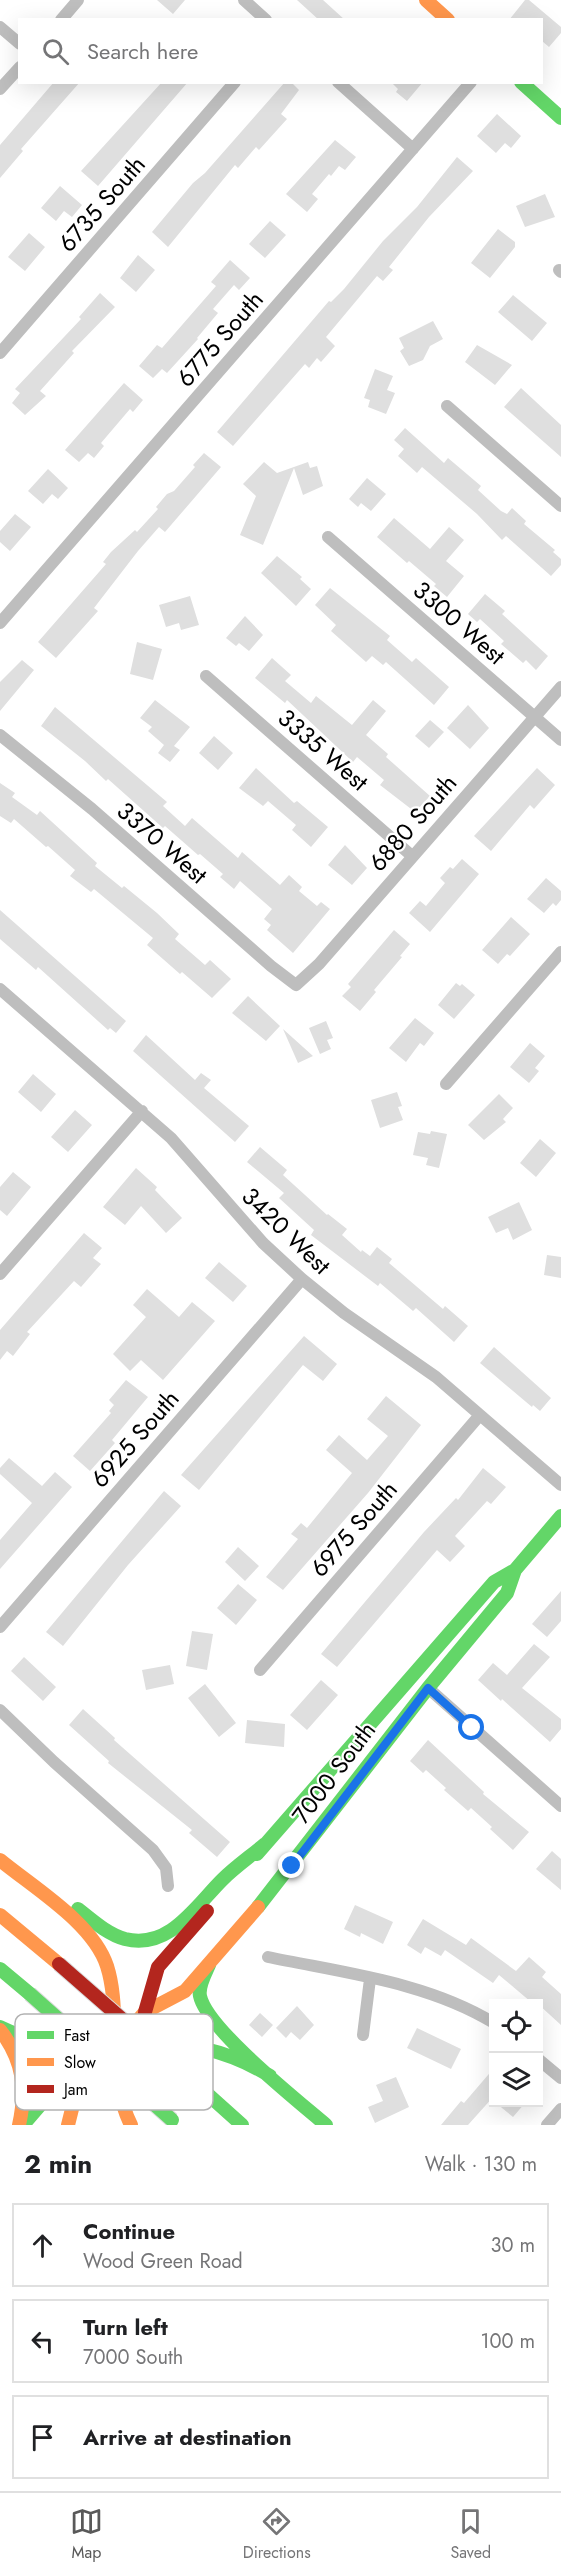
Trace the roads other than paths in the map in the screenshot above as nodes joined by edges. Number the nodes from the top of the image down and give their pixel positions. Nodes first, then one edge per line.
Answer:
1 (78, 0) edge
2 (244, 0) edge
3 (426, 0) edge
4 (63, 18) edge
5 (264, 18) edge
6 (446, 18) edge
7 (0, 27) edge
8 (18, 42) edge
9 (18, 69) edge
10 (233, 84) edge
11 (340, 84) edge
12 (469, 84) edge
13 (523, 84) edge
14 (0, 89) edge
15 (561, 118) edge
16 (413, 149) junction
17 (0, 353) edge
18 (447, 406) dead end
19 (561, 506) edge
20 (328, 537) dead end
21 (0, 623) edge
22 (206, 676) dead end
23 (561, 687) edge
24 (534, 717) junction
25 (0, 735) edge
26 (561, 740) edge
27 (412, 856) junction
28 (561, 952) edge
29 (296, 985) joint
30 (0, 989) edge
31 (446, 1084) dead end
32 (142, 1112) junction
33 (0, 1274) edge
34 (302, 1279) junction
35 (480, 1415) junction
36 (561, 1485) edge
37 (561, 1516) edge
38 (515, 1570) junction
39 (0, 1627) edge
40 (260, 1670) dead end
41 (428, 1688) junction
42 (0, 1710) edge
43 (561, 1806) edge
44 (265, 1844) junction
45 (0, 1860) edge
46 (29, 1884) junction
47 (168, 1886) dead end
48 (0, 1915) edge
49 (268, 1958) dead end
50 (208, 1965) junction
51 (0, 1969) edge
52 (370, 1979) junction
53 (145, 2012) joint
54 (53, 2014) edge
55 (114, 2014) edge
56 (116, 2014) edge
57 (207, 2014) edge
58 (489, 2020) edge
59 (213, 2021) edge
60 (0, 2028) edge
61 (15, 2034) edge
62 (363, 2035) dead end
63 (213, 2049) edge
64 (15, 2051) edge
65 (543, 2063) edge
66 (270, 2076) junction
67 (561, 2078) edge
68 (213, 2099) edge
69 (561, 2109) edge
70 (22, 2110) edge
71 (35, 2110) edge
72 (72, 2110) edge
73 (125, 2110) edge
74 (161, 2110) edge
75 (175, 2122) edge
76 (21, 2125) edge
77 (68, 2125) edge
78 (131, 2125) edge
79 (242, 2125) edge
80 (326, 2125) edge
81 (547, 2125) edge

1 - 4 street
2 - 5 street
3 - 6 main road
7 - 8 street
9 - 14 street
10 - 17 street, 6735 South
11 - 16 street
12 - 16 street, 6775 South
13 - 15 main road
16 - 21 street, 6775 South
18 - 19 street
20 - 24 street, 3300 West
22 - 27 street, 3335 West
23 - 24 street, 6880 South
24 - 26 street, 3300 West
24 - 27 street, 6880 South
25 - 29 street, 3370 West
27 - 29 street, 6880 South
28 - 31 street
30 - 32 street, 3420 West
32 - 33 street
32 - 34 street, 3420 West
34 - 35 street, 3420 West
34 - 39 street, 6925 South
35 - 36 street, 3420 West
35 - 40 street, 6975 South
37 - 38 main road, 7000 South
38 - 41 main road, 7000 South
38 - 44 main road, 7000 South
41 - 43 street
41 - 50 main road, 7000 South
42 - 47 street
44 - 46 main road
44 - 53 main road, 7000 South
45 - 46 main road
46 - 55 main road
48 - 56 main road, bridge
49 - 52 street
50 - 53 main road, 7000 South
50 - 57 main road
51 - 54 main road, bridge
52 - 58 street
52 - 62 street
59 - 66 main road
60 - 61 main road
60 - 64 main road
63 - 66 main road
65 - 67 street
66 - 80 main road
68 - 79 main road, bridge
69 - 81 street
70 - 76 main road
71 - 76 main road
72 - 77 main road, 7000 South
73 - 78 main road
74 - 75 main road, bridge

